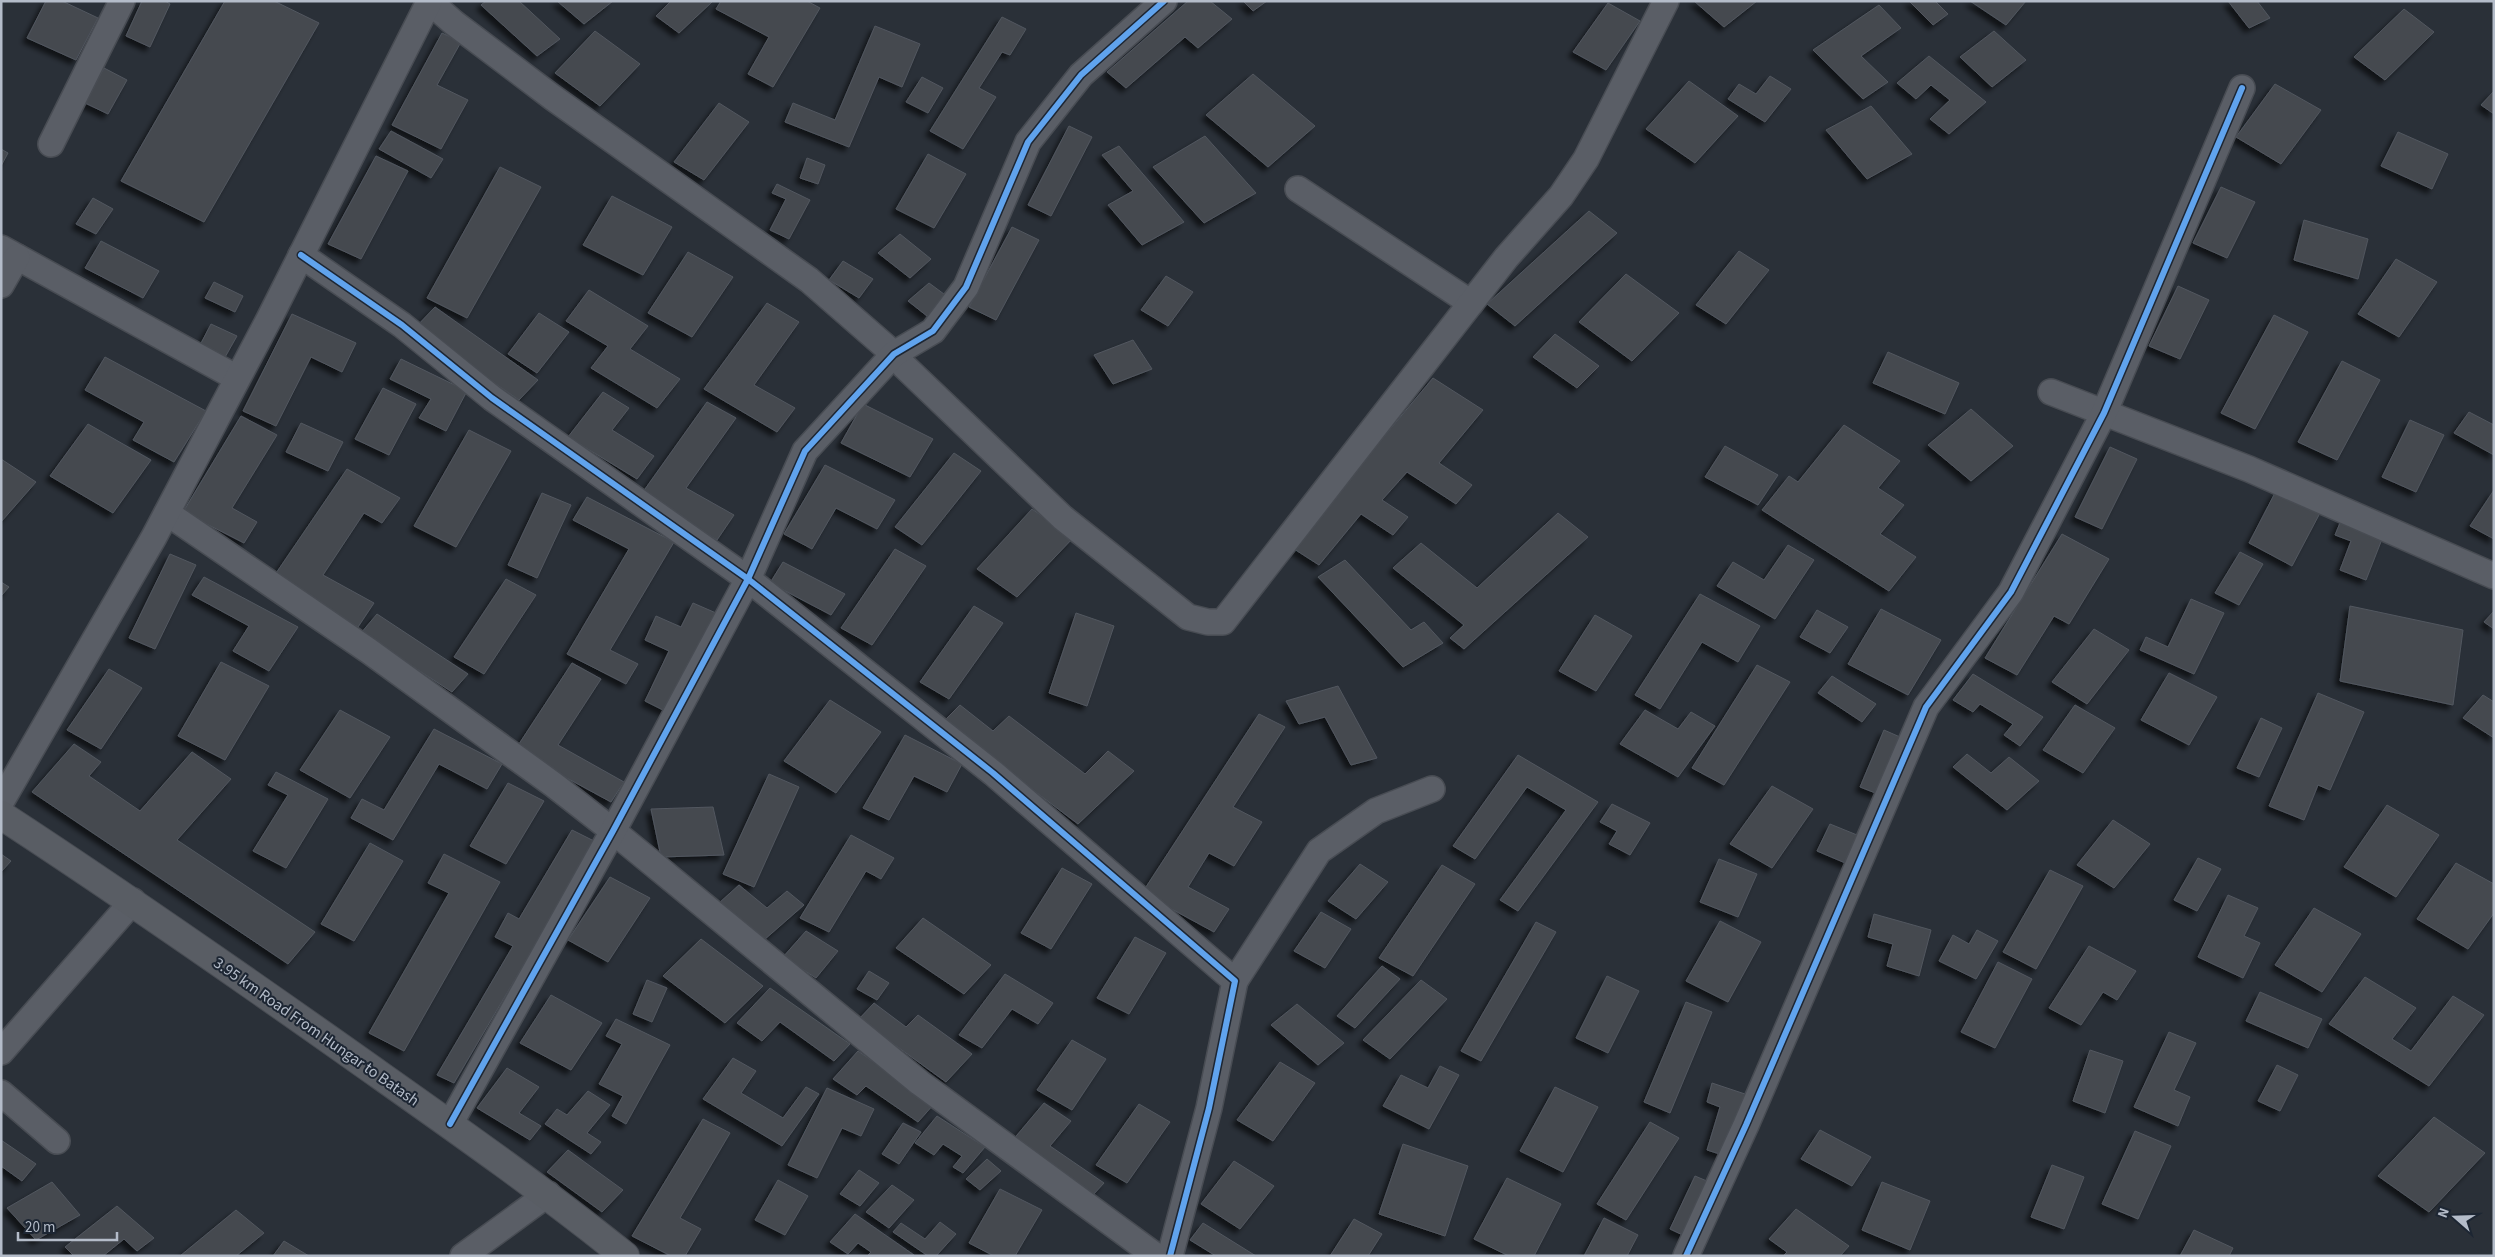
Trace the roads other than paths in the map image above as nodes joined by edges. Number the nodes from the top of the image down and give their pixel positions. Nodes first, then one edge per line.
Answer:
1 (122, 1) edge
2 (1164, 1) edge
3 (1666, 1) edge
4 (429, 2) edge
5 (2242, 88) dead end
6 (51, 144) dead end
7 (1298, 189) dead end
8 (9, 252) edge
9 (301, 255) junction
10 (1, 285) edge
11 (1471, 303) junction
12 (899, 360) junction
13 (237, 378) junction
14 (2051, 392) dead end
15 (2104, 413) junction
16 (167, 513) junction
17 (2494, 576) edge
18 (748, 579) junction
19 (1432, 788) dead end
20 (1, 802) edge
21 (1, 815) edge
22 (613, 831) junction
23 (133, 901) junction
24 (1235, 981) junction
25 (1, 1052) edge
26 (1, 1093) edge
27 (450, 1124) junction
28 (57, 1141) dead end
29 (548, 1194) junction
30 (463, 1256) edge
31 (625, 1256) edge
32 (1156, 1256) edge
33 (1170, 1256) edge
34 (1686, 1256) edge

1 - 6 street
2 - 12 street
3 - 11 street
4 - 9 street
4 - 12 street
5 - 15 street
7 - 11 street
8 - 10 street
8 - 13 street
9 - 13 street
9 - 18 street
11 - 12 street
12 - 18 street
13 - 16 street
14 - 15 street
15 - 17 street
15 - 34 street
16 - 20 street
16 - 22 street
18 - 22 street
18 - 24 street
19 - 24 street
21 - 23 street, 3.95 km Road From Hungar to Batash
22 - 27 street
22 - 32 street
23 - 25 street
23 - 27 street, 3.95 km Road From Hungar to Batash
24 - 33 street
26 - 28 street
27 - 29 street, 3.95 km Road From Hungar to Batash
29 - 30 street
29 - 31 street, 3.95 km Road From Hungar to Batash

